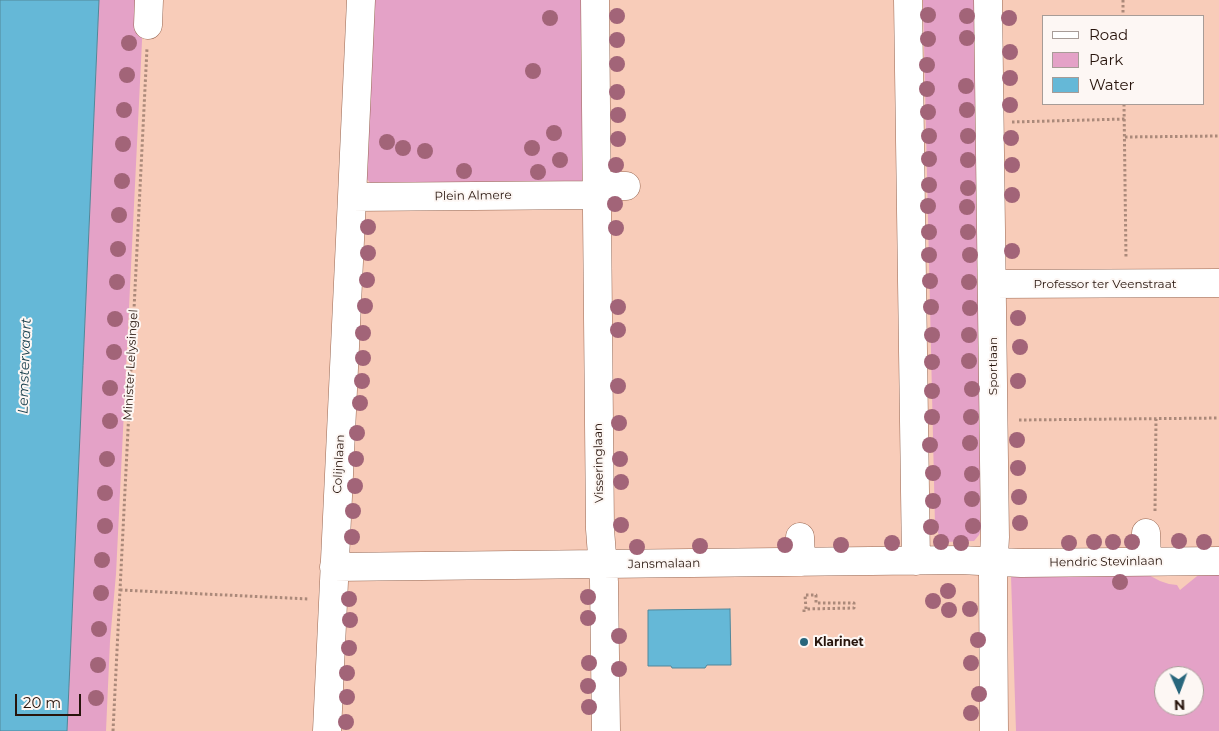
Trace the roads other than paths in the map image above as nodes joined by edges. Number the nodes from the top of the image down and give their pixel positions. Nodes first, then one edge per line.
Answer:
1 (361, 0) edge
2 (595, 0) edge
3 (908, 0) edge
4 (988, 0) edge
5 (626, 186) dead end
6 (596, 190) junction
7 (352, 197) junction
8 (1219, 283) edge
9 (992, 284) junction
10 (1150, 526) road end
11 (1219, 560) edge
12 (916, 561) junction
13 (1147, 561) junction
14 (994, 562) junction
15 (603, 564) junction
16 (334, 567) junction
17 (326, 731) edge
18 (606, 731) edge
19 (994, 731) edge

1 - 7 street
2 - 6 street
3 - 12 street
4 - 9 street, Sportlaan
5 - 6 street, Plein Almere
6 - 7 street, Plein Almere
6 - 15 street, Visseringlaan
7 - 16 street, Colijnlaan
8 - 9 street, Professor ter Veenstraat
9 - 14 street, Sportlaan
10 - 13 street
11 - 13 street, Hendric Stevinlaan
12 - 14 street, Jansmalaan
12 - 15 street, Jansmalaan
13 - 14 street, Hendric Stevinlaan
14 - 19 street, Sportlaan
15 - 16 street, Jansmalaan
15 - 18 street, Visseringlaan
16 - 17 street, Colijnlaan

